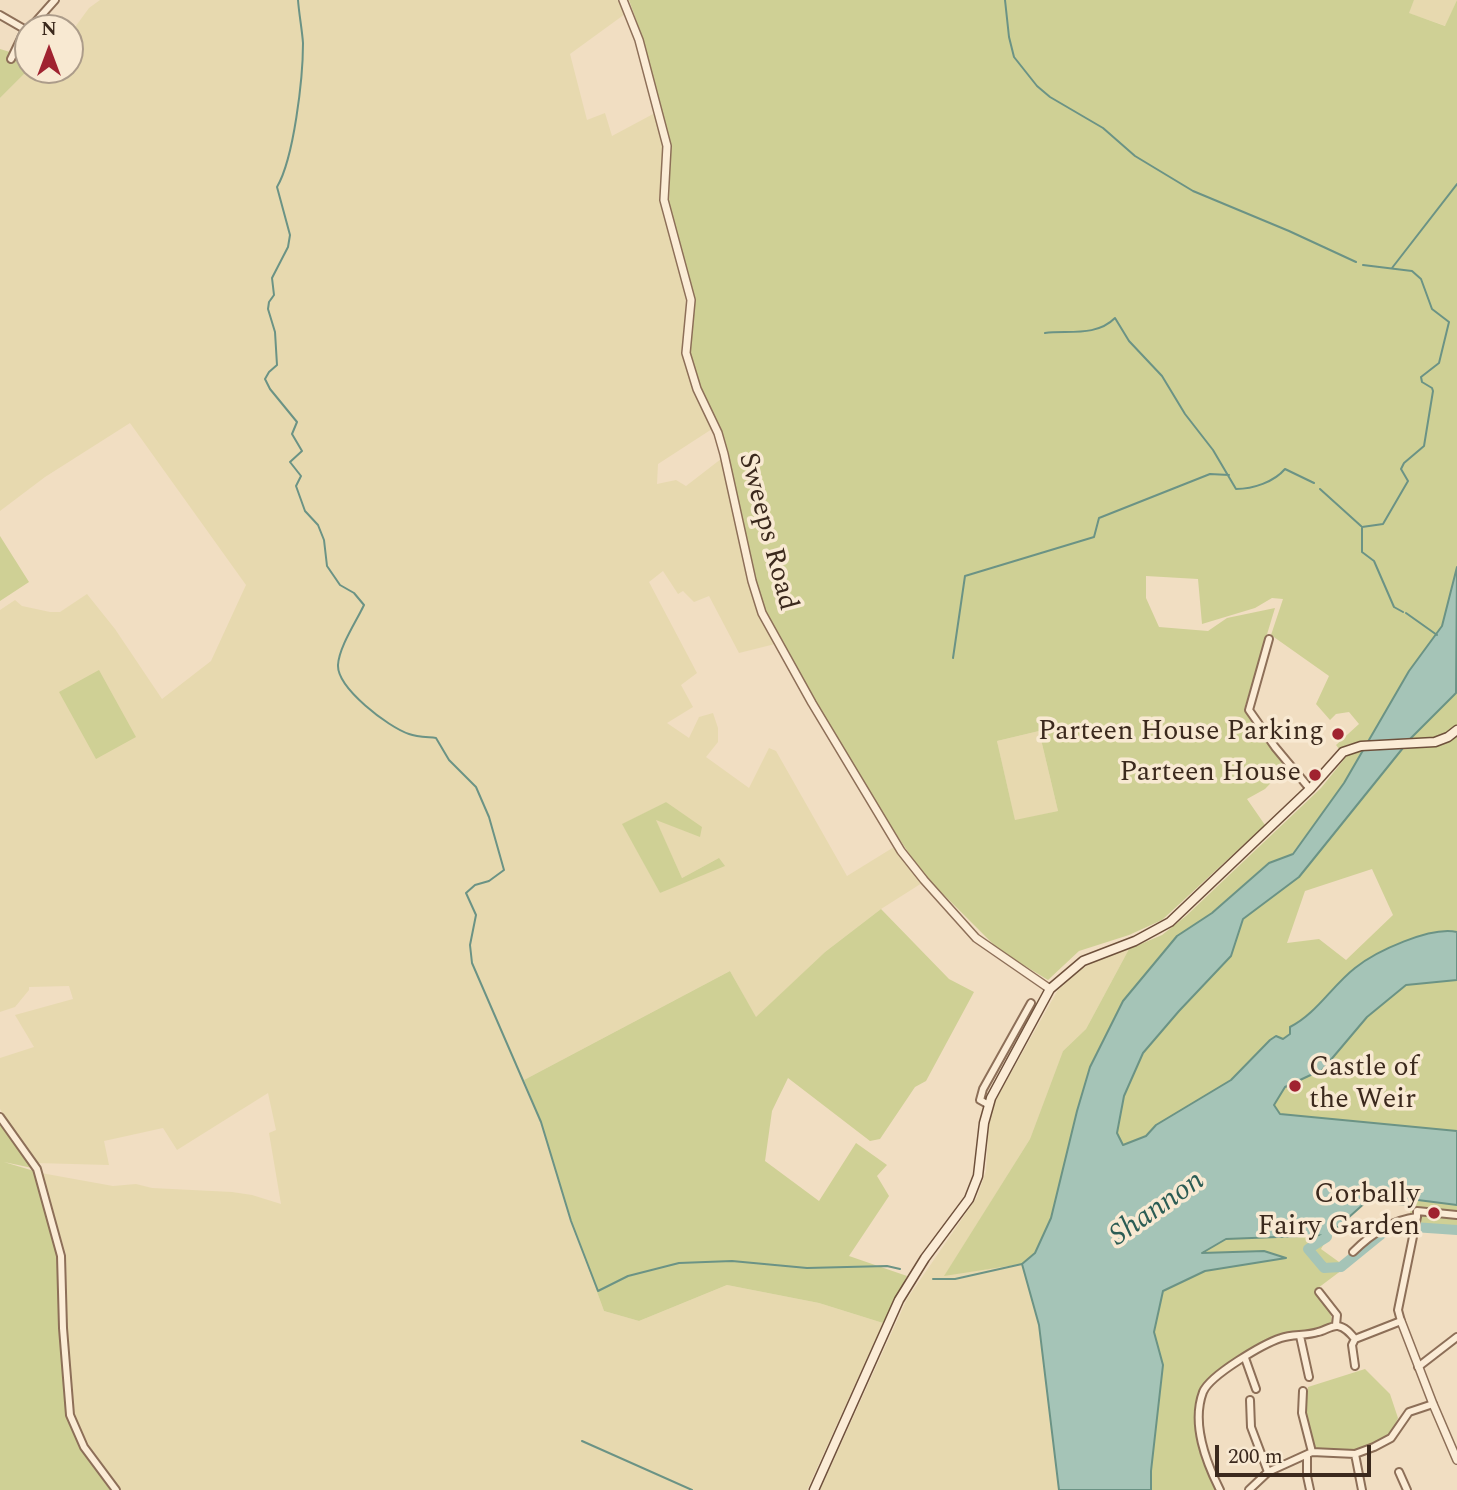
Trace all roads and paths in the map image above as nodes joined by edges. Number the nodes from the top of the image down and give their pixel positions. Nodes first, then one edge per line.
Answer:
1 (55, 0) edge
2 (623, 0) edge
3 (42, 14) edge
4 (14, 54) edge
5 (11, 59) dead end
6 (1269, 639) dead end
7 (1457, 730) edge
8 (1310, 789) junction
9 (1050, 989) junction
10 (1031, 1003) dead end
11 (989, 1105) junction
12 (0, 1117) edge
13 (1457, 1215) edge
14 (1417, 1217) junction
15 (1353, 1252) dead end
16 (1319, 1292) dead end
17 (1401, 1321) junction
18 (1336, 1325) junction
19 (1300, 1336) junction
20 (1457, 1337) edge
21 (1354, 1339) junction
22 (1245, 1358) junction
23 (1355, 1366) dead end
24 (1418, 1367) junction
25 (1308, 1377) dead end
26 (1256, 1390) dead end
27 (1303, 1391) dead end
28 (1250, 1400) dead end
29 (1433, 1404) junction
30 (1454, 1444) edge
31 (1310, 1454) junction
32 (1355, 1454) junction
33 (1457, 1460) edge
34 (1268, 1472) junction
35 (1399, 1472) dead end
36 (116, 1490) edge
37 (814, 1490) edge
38 (1220, 1490) edge
39 (1249, 1490) edge
40 (1310, 1490) edge
41 (1362, 1490) edge
42 (1407, 1490) edge

1 - 3 street
2 - 9 street, Sweeps Road
4 - 5 street
6 - 8 street
7 - 8 main road
8 - 9 main road
9 - 11 main road
10 - 11 street
11 - 37 main road
12 - 36 street
13 - 14 street
14 - 15 street
14 - 17 street
16 - 18 street
17 - 21 street
17 - 24 street
18 - 19 street
18 - 21 street
19 - 22 street
19 - 25 street
20 - 24 street
21 - 23 street
22 - 26 street
22 - 38 street
24 - 29 street
27 - 31 street
28 - 34 street
29 - 30 street
29 - 32 street
30 - 33 street
31 - 32 street
31 - 34 street
31 - 40 street
32 - 41 street
34 - 39 street
35 - 42 street

